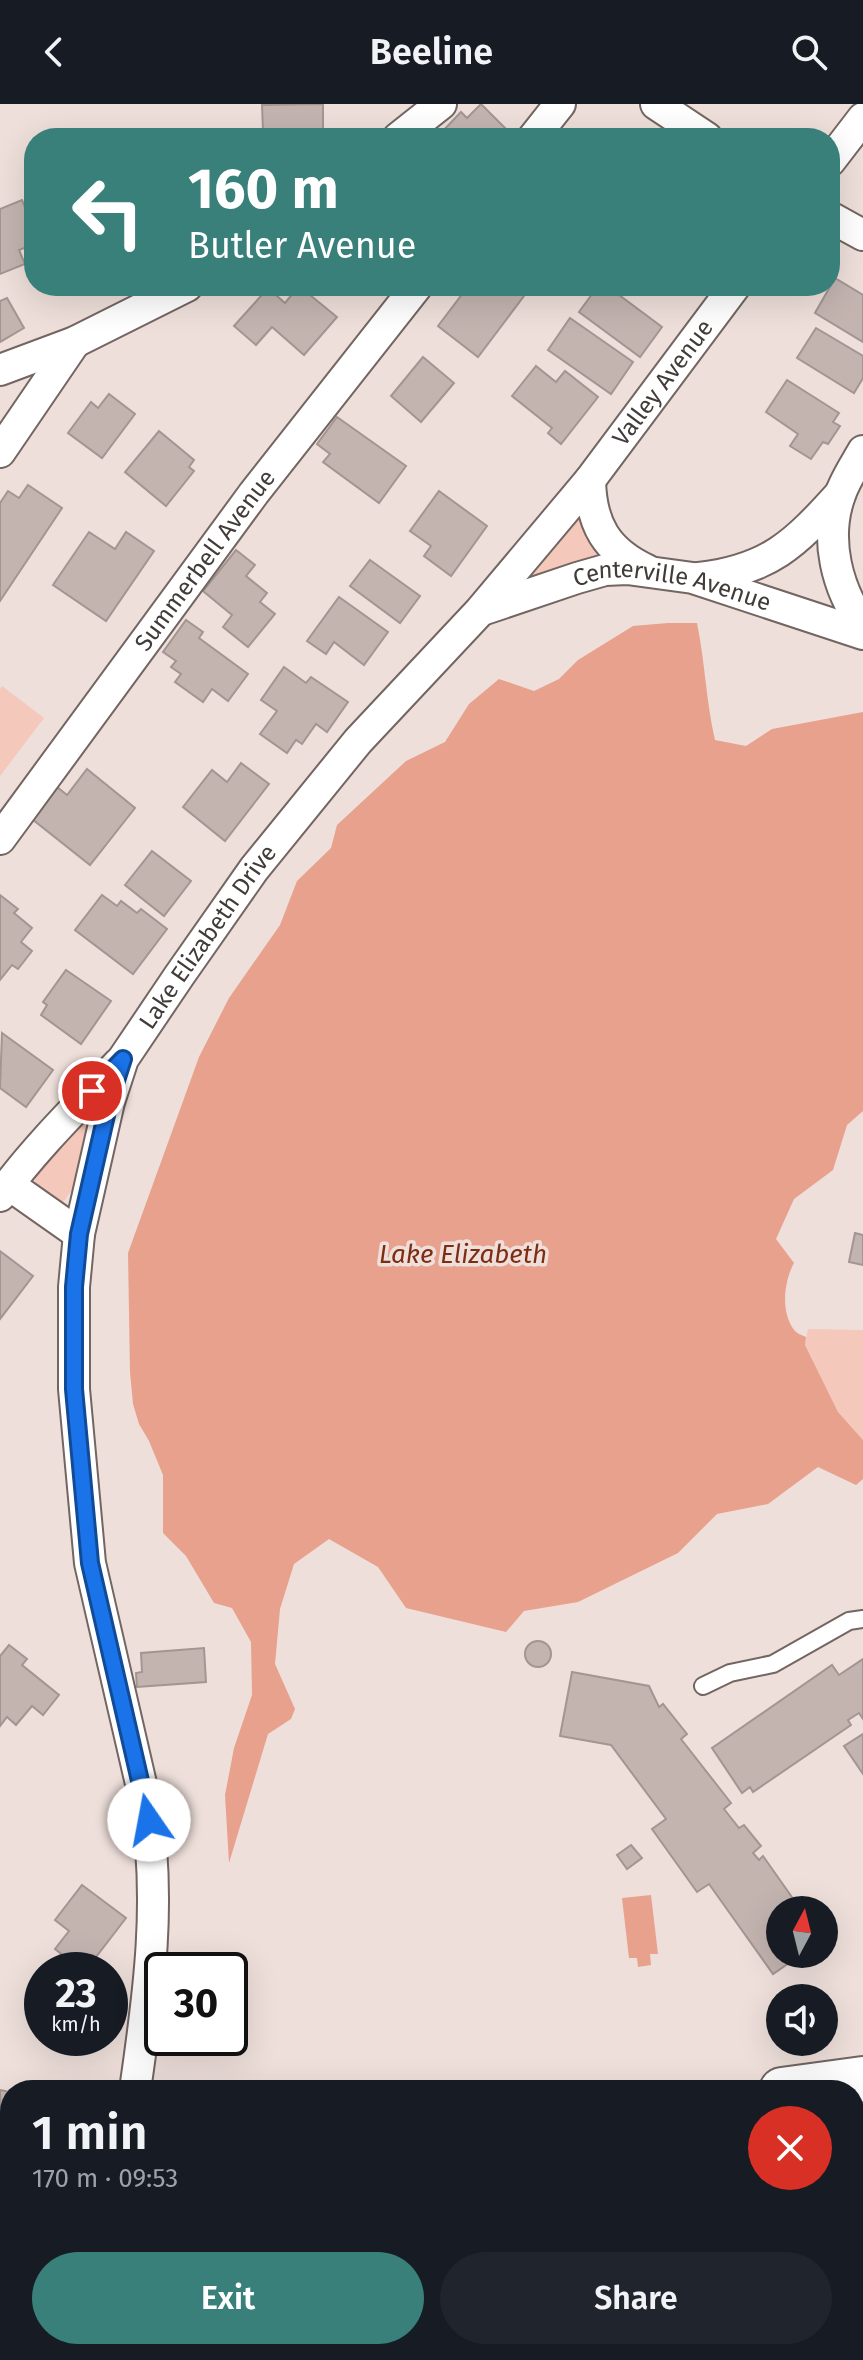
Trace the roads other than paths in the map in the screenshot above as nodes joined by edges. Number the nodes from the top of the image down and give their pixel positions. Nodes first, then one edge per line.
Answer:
1 (441, 104) edge
2 (560, 104) edge
3 (656, 104) edge
4 (863, 118) edge
5 (411, 128) edge
6 (541, 128) edge
7 (692, 128) edge
8 (840, 148) edge
9 (840, 222) edge
10 (863, 235) edge
11 (167, 296) edge
12 (409, 296) edge
13 (728, 296) edge
14 (75, 342) junction
15 (0, 370) edge
16 (863, 451) edge
17 (0, 452) edge
18 (590, 480) junction
19 (840, 494) junction
20 (648, 571) junction
21 (693, 578) junction
22 (480, 611) junction
23 (863, 625) edge
24 (863, 634) edge
25 (0, 839) edge
26 (123, 1059) junction
27 (6, 1178) edge
28 (79, 1234) junction
29 (863, 1619) edge
30 (703, 1686) dead end
31 (136, 2080) edge

1 - 5 street
2 - 6 street
3 - 7 street
4 - 8 street
9 - 10 street
11 - 14 street
12 - 25 street, Summerbell Avenue
13 - 18 street, Valley Avenue
14 - 15 street
14 - 17 street
16 - 19 street
18 - 20 street
18 - 22 street, Valley Avenue
19 - 21 street
19 - 23 street
20 - 21 street, Centerville Avenue
20 - 22 street, Centerville Avenue
21 - 24 street, Centerville Avenue
22 - 26 street, Lake Elizabeth Drive
26 - 27 street
26 - 28 street, Lake Elizabeth Drive
27 - 28 street
28 - 31 street, Lake Elizabeth Drive
29 - 30 lane

